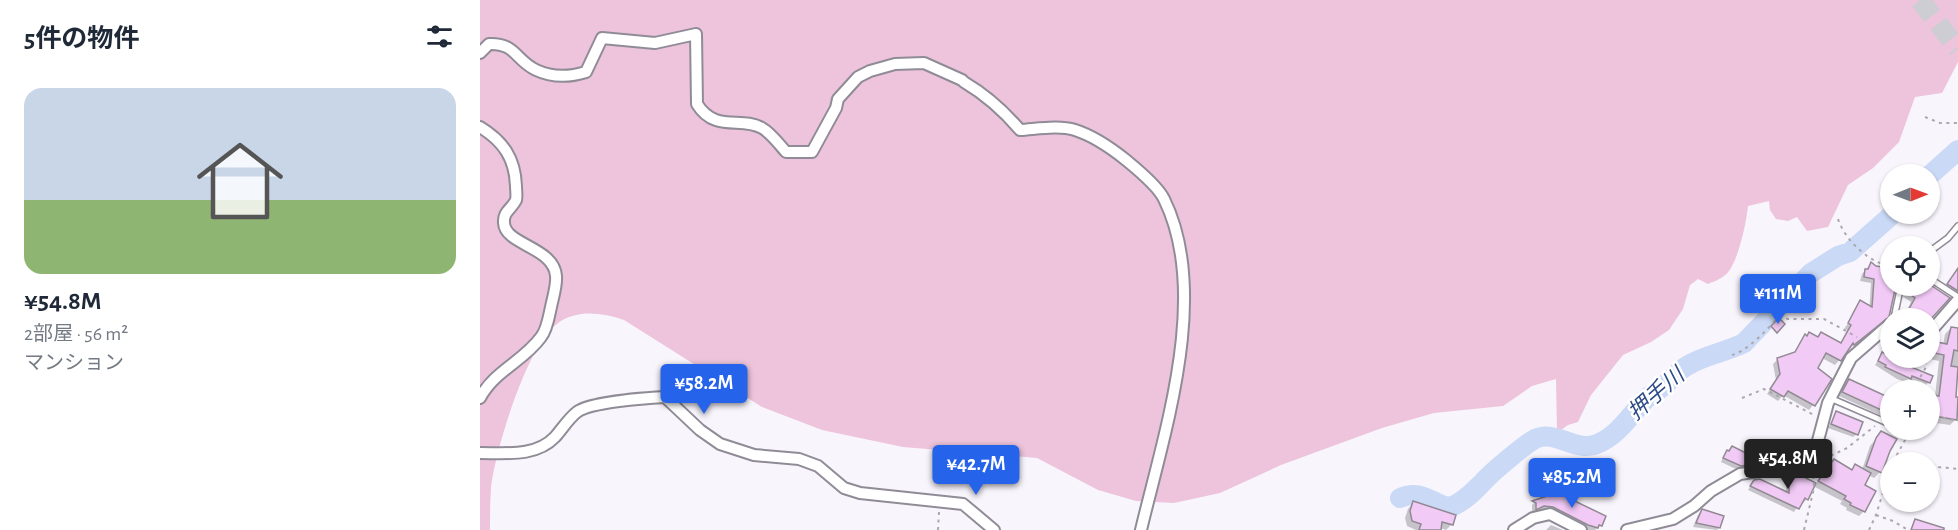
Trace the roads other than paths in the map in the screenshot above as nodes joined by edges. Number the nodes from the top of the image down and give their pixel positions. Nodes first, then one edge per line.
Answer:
1 (480, 53) edge
2 (480, 127) edge
3 (1958, 226) edge
4 (1940, 244) edge
5 (1940, 286) edge
6 (1958, 298) edge
7 (1940, 320) edge
8 (1880, 334) edge
9 (480, 398) edge
10 (1830, 398) junction
11 (1880, 422) edge
12 (480, 453) edge
13 (994, 530) edge
14 (1141, 530) edge
15 (1514, 530) edge
16 (1581, 530) edge
17 (1627, 530) edge

1 - 14 street
2 - 9 street
3 - 4 lane
5 - 6 lane
6 - 7 street
8 - 10 street
10 - 11 lane
10 - 17 street
12 - 13 street
15 - 16 street

